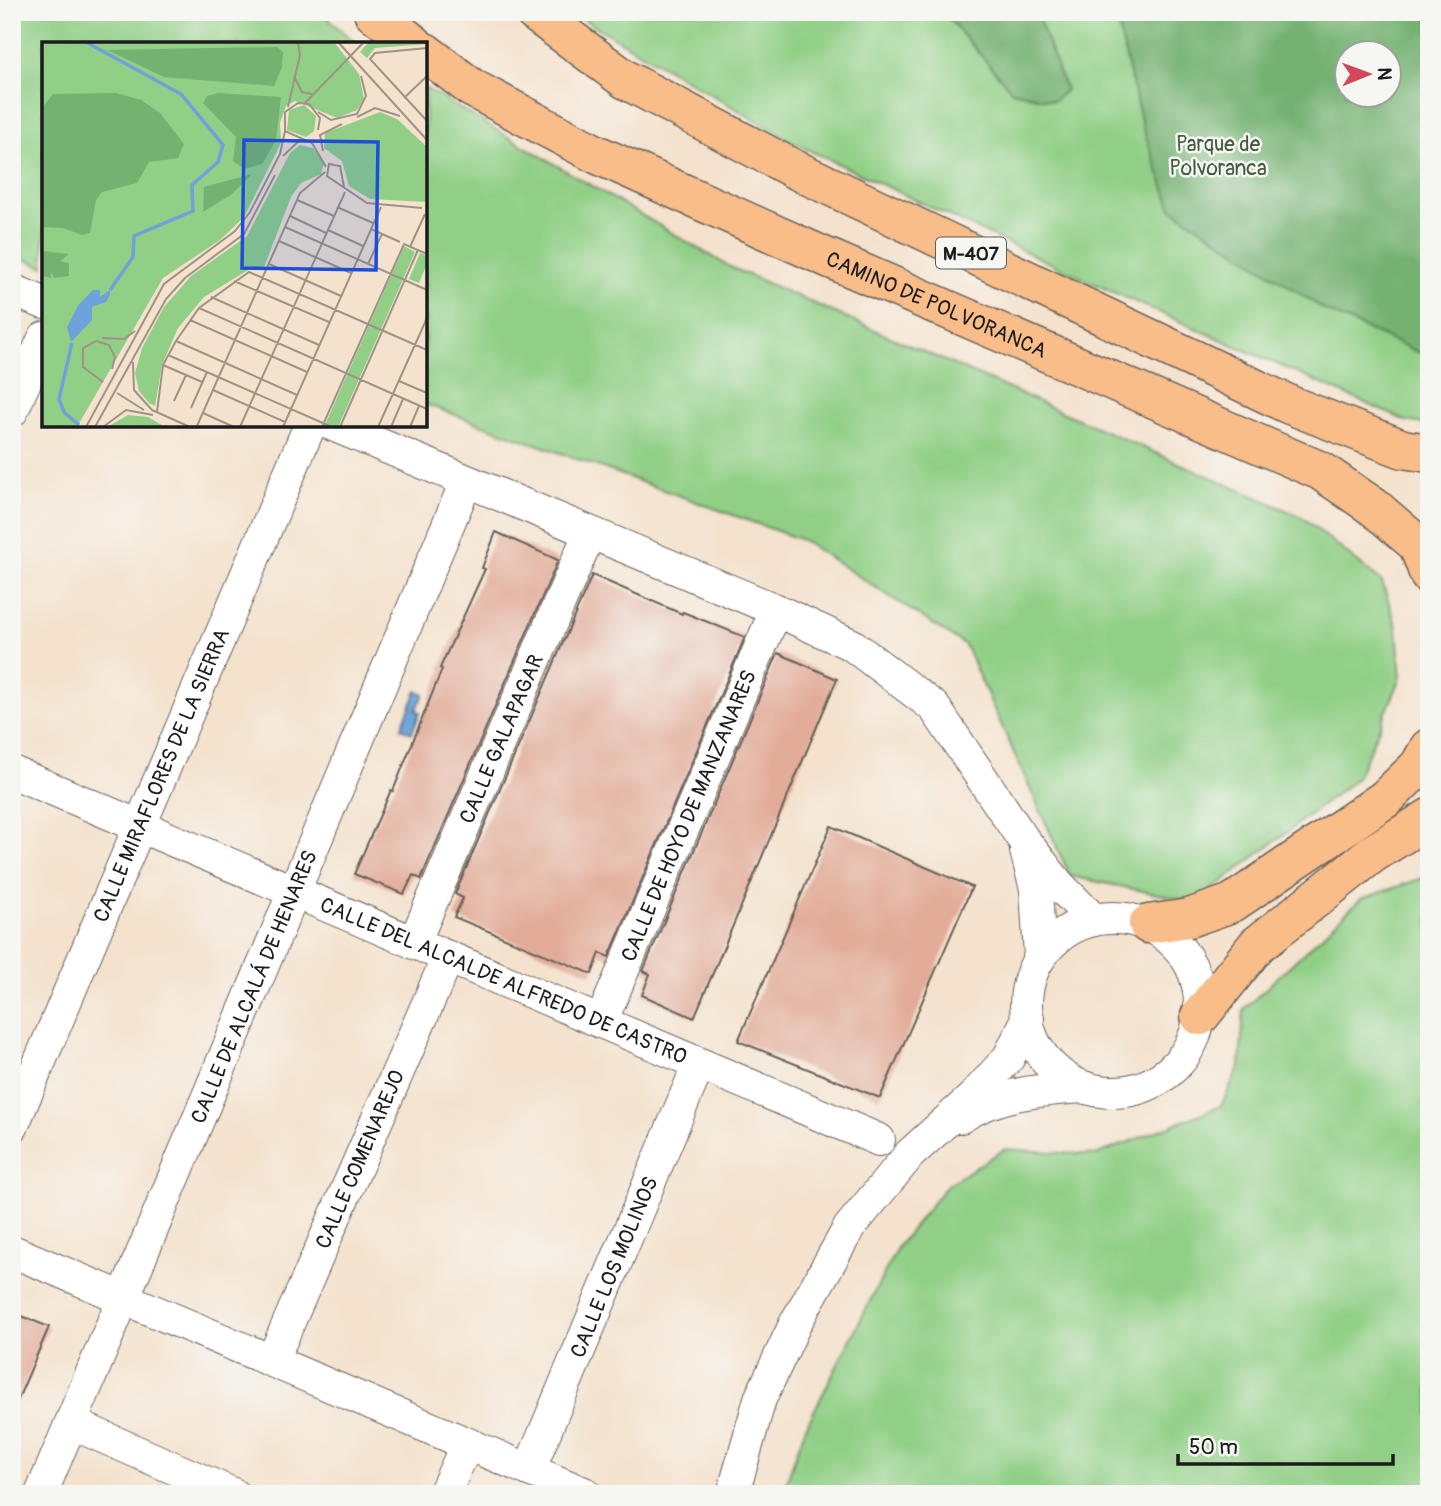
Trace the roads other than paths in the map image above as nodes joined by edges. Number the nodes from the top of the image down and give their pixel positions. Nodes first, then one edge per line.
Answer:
1 (373, 12) edge
2 (534, 12) edge
3 (411, 42) edge
4 (427, 54) edge
5 (12, 289) edge
6 (42, 302) edge
7 (42, 343) edge
8 (12, 411) edge
9 (309, 427) edge
10 (337, 427) edge
11 (1429, 453) edge
12 (466, 482) junction
13 (589, 534) junction
14 (1429, 575) edge
15 (776, 610) junction
16 (1429, 748) edge
17 (12, 772) edge
18 (1429, 818) edge
19 (139, 826) junction
20 (1023, 839) junction
21 (1429, 844) edge
22 (1331, 886) junction
23 (295, 892) junction
24 (1094, 919) junction
25 (1148, 925) junction
26 (414, 943) junction
27 (448, 957) junction
28 (1041, 957) junction
29 (1200, 1016) junction
30 (1028, 1018) junction
31 (601, 1023) junction
32 (699, 1065) junction
33 (1083, 1087) junction
34 (12, 1127) edge
35 (928, 1139) junction
36 (879, 1140) dead end
37 (12, 1251) edge
38 (123, 1299) junction
39 (272, 1361) junction
40 (71, 1423) junction
41 (467, 1444) junction
42 (529, 1470) junction
43 (41, 1494) edge
44 (233, 1494) edge
45 (444, 1494) edge
46 (586, 1494) edge
47 (733, 1494) edge

1 - 3 highway
2 - 11 highway, M-407
4 - 14 highway, CAMINO DE POLVORANCA
5 - 6 street
7 - 8 street
9 - 19 street, CALLE MIRAFLORES DE LA SIERRA
10 - 12 street
12 - 13 street
12 - 23 street, CALLE DE ALCALÁ DE HENARES
13 - 15 street
13 - 26 street, CALLE GALAPAGAR
15 - 20 street
15 - 31 street, CALLE DE HOYO DE MANZANARES
16 - 25 highway
17 - 19 street, CALLE DEL ALCALDE ALFREDO DE CASTRO
18 - 22 highway
19 - 23 street, CALLE DEL ALCALDE ALFREDO DE CASTRO
19 - 34 street, CALLE MIRAFLORES DE LA SIERRA
20 - 24 street
20 - 28 street
21 - 22 highway
22 - 29 highway
23 - 26 street, CALLE DEL ALCALDE ALFREDO DE CASTRO
23 - 38 street, CALLE DE ALCALÁ DE HENARES
24 - 25 street
24 - 28 street
25 - 29 street
26 - 27 street, CALLE DEL ALCALDE ALFREDO DE CASTRO
27 - 31 street, CALLE DEL ALCALDE ALFREDO DE CASTRO
27 - 39 street, CALLE COMENAREJO
28 - 30 street
29 - 33 street
30 - 33 street
30 - 35 street
31 - 32 street, CALLE DEL ALCALDE ALFREDO DE CASTRO
32 - 36 street, CALLE DEL ALCALDE ALFREDO DE CASTRO
32 - 42 street, CALLE LOS MOLINOS
33 - 35 street
35 - 47 street
37 - 38 street
38 - 39 street
38 - 40 street, CALLE DE ALCALÁ DE HENARES
39 - 41 street
40 - 43 street, CALLE DE ALCALÁ DE HENARES
40 - 44 street
41 - 42 street
41 - 45 street
42 - 46 street

